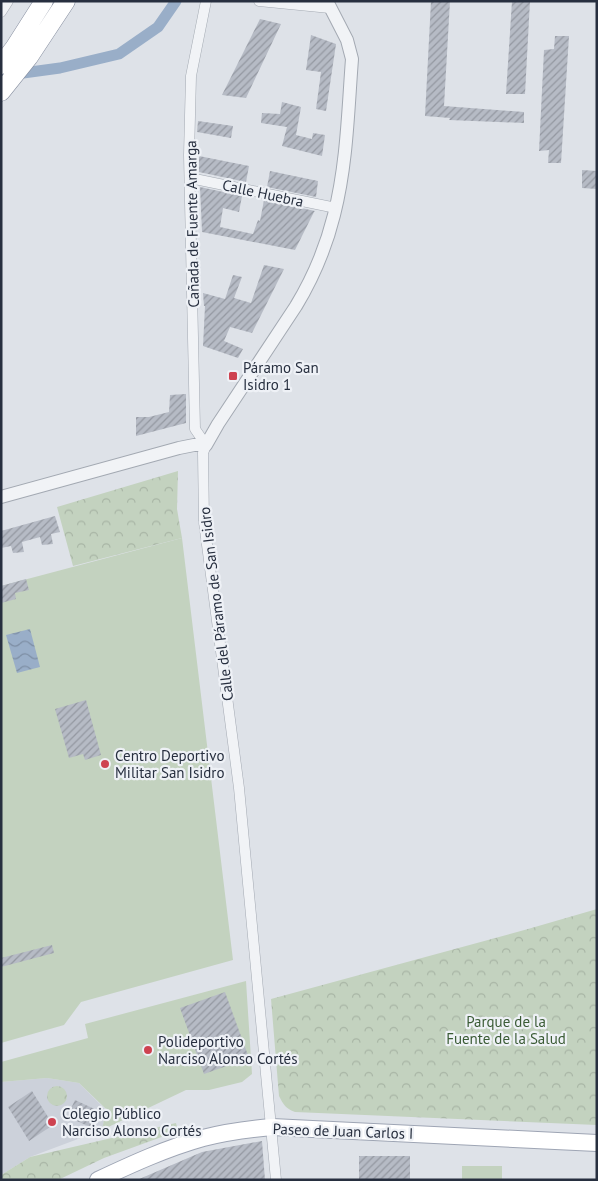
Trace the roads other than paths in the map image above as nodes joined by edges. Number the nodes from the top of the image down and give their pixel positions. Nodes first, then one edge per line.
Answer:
1 (8, 1) edge
2 (44, 1) edge
3 (66, 1) edge
4 (206, 1) edge
5 (259, 1) edge
6 (289, 2) edge
7 (329, 5) edge
8 (1, 12) edge
9 (22, 53) junction
10 (1, 64) edge
11 (1, 92) edge
12 (190, 178) junction
13 (336, 208) junction
14 (206, 445) junction
15 (1, 496) edge
16 (272, 1127) junction
17 (597, 1143) edge
18 (98, 1180) edge
19 (276, 1180) edge

1 - 8 street
2 - 9 highway
3 - 9 highway
4 - 12 street, Cañada de Fuente Amarga
5 - 6 street
6 - 7 street
7 - 13 street, Calle del Páramo de San Isidro
9 - 10 highway
9 - 11 highway
12 - 13 street, Calle Huebra
12 - 14 street, Cañada de Fuente Amarga
13 - 14 street, Calle del Páramo de San Isidro
14 - 15 street
14 - 16 street, Calle del Páramo de San Isidro
16 - 17 main road, Paseo de Juan Carlos I
16 - 18 main road, Paseo de Juan Carlos I
16 - 19 street, Calle del Páramo de San Isidro

